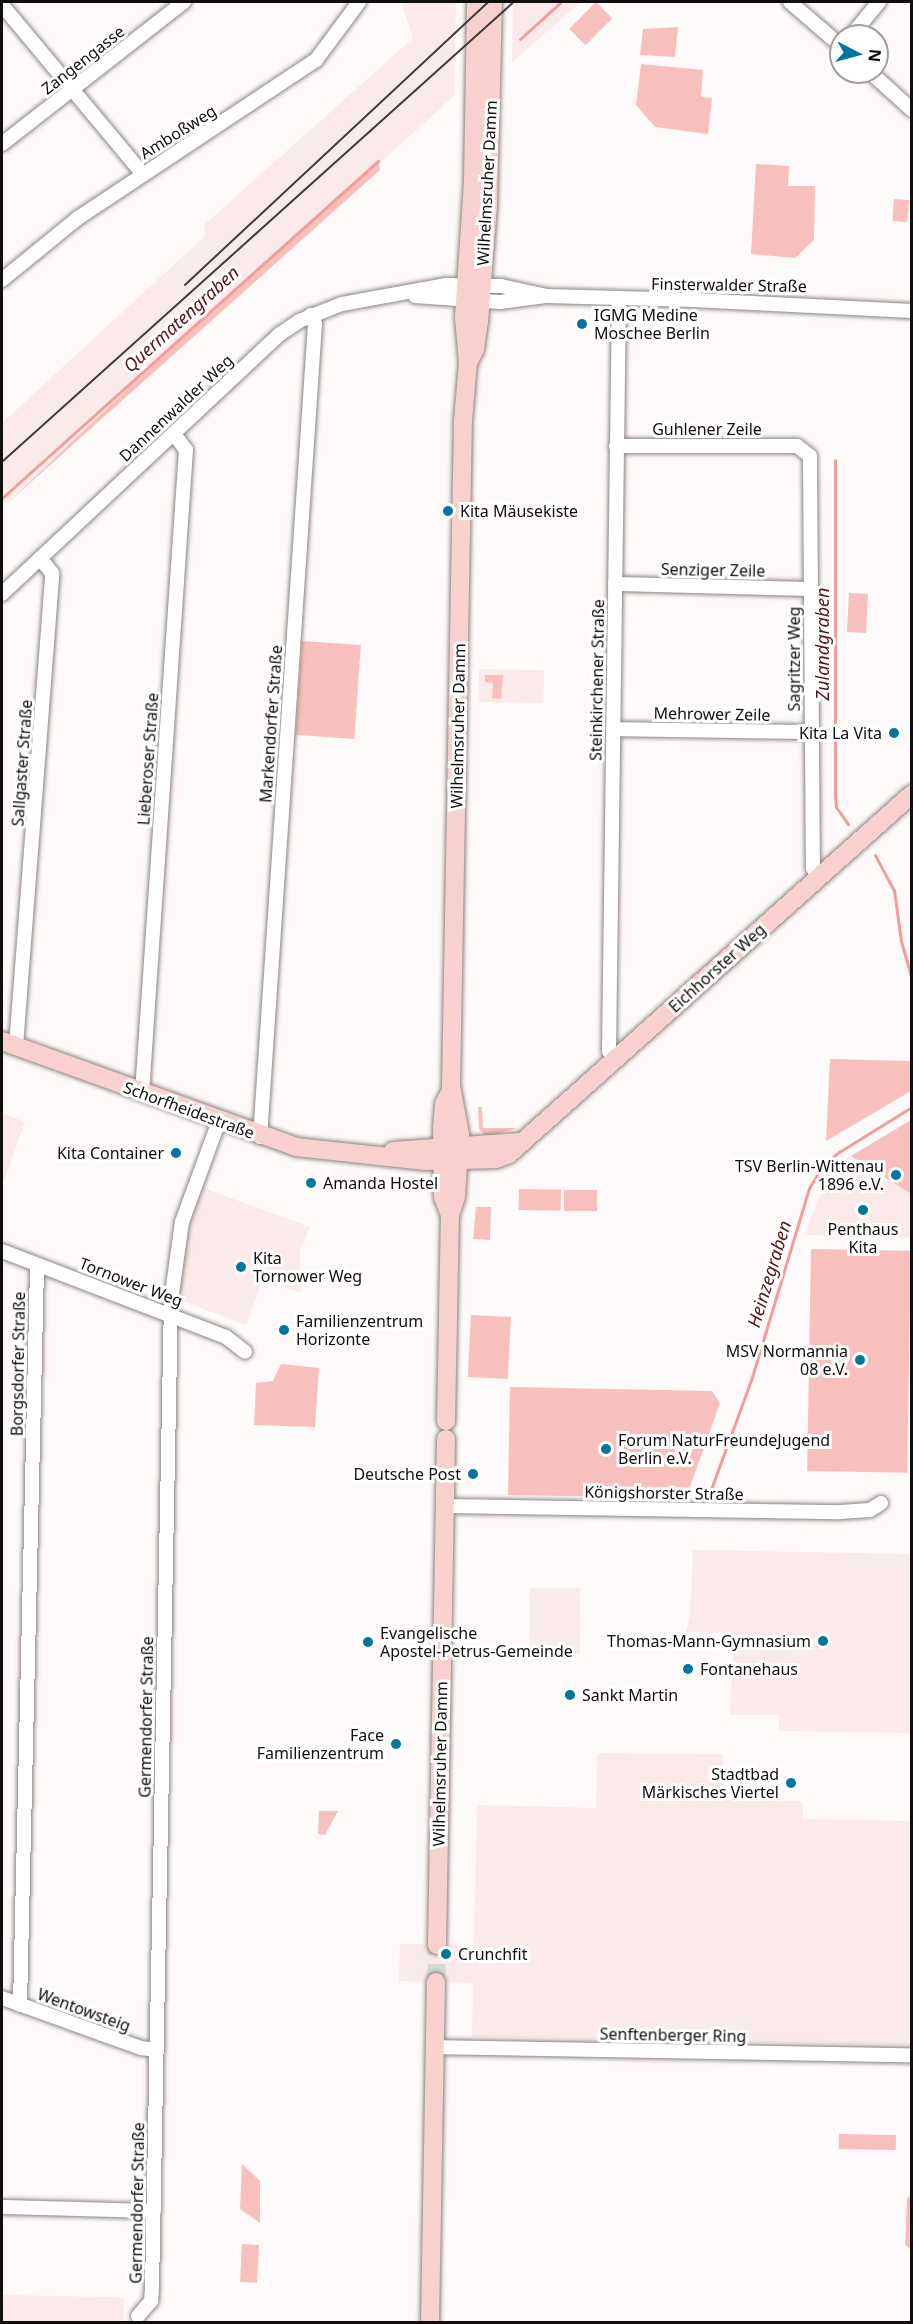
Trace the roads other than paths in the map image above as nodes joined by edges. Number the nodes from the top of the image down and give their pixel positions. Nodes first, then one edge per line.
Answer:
1 (184, 2) edge
2 (359, 2) edge
3 (476, 2) edge
4 (493, 2) edge
5 (790, 2) edge
6 (879, 2) edge
7 (2, 5) edge
8 (861, 24) edge
9 (829, 36) edge
10 (883, 84) edge
11 (74, 90) junction
12 (912, 110) edge
13 (2, 144) edge
14 (143, 174) junction
15 (2, 280) edge
16 (473, 293) junction
17 (619, 299) junction
18 (912, 310) edge
19 (311, 315) junction
20 (173, 433) junction
21 (616, 446) junction
22 (797, 446) joint
23 (40, 558) junction
24 (615, 584) junction
25 (811, 589) junction
26 (2, 594) edge
27 (613, 729) junction
28 (811, 732) junction
29 (912, 794) edge
30 (819, 876) junction
31 (9, 1043) edge
32 (615, 1059) junction
33 (142, 1093) junction
34 (219, 1121) junction
35 (260, 1137) junction
36 (451, 1154) junction
37 (2, 1251) edge
38 (37, 1265) junction
39 (170, 1314) junction
40 (245, 1352) dead end
41 (446, 1421) dead end
42 (446, 1439) dead end
43 (880, 1503) dead end
44 (445, 1506) junction
45 (437, 1944) tunnel mouth
46 (436, 1982) tunnel mouth
47 (2, 1998) edge
48 (20, 2005) junction
49 (435, 2047) junction
50 (157, 2050) junction
51 (912, 2055) edge
52 (2, 2207) edge
53 (154, 2211) junction
54 (138, 2316) dead end
55 (430, 2322) edge

1 - 11 street, Zangengasse
2 - 14 street, Amboßweg
3 - 16 main road, Wilhelmsruher Damm
4 - 16 main road, Wilhelmsruher Damm
5 - 9 street
6 - 8 street
7 - 11 street
10 - 12 street
11 - 13 street, Zangengasse
11 - 14 street
14 - 15 street, Amboßweg
16 - 17 street, Finsterwalder Straße
16 - 19 street, Dannenwalder Weg
16 - 36 main road, Wilhelmsruher Damm
17 - 18 street, Finsterwalder Straße
17 - 21 street, Steinkirchener Straße
19 - 20 street, Dannenwalder Weg
19 - 35 street, Markendorfer Straße
20 - 23 street, Dannenwalder Weg
20 - 33 street, Lieberoser Straße
21 - 22 street, Guhlener Zeile
21 - 24 street, Steinkirchener Straße
22 - 25 street, Sagritzer Weg
23 - 26 street, Dannenwalder Weg
23 - 31 street, Sallgaster Straße
24 - 25 street, Senziger Zeile
24 - 27 street, Steinkirchener Straße
25 - 28 street, Sagritzer Weg
27 - 28 street, Mehrower Zeile
27 - 32 street, Steinkirchener Straße
28 - 30 street, Sagritzer Weg
29 - 30 main road, Eichhorster Weg
30 - 32 main road, Eichhorster Weg
31 - 33 main road, Schorfheidestraße
32 - 36 main road, Eichhorster Weg
33 - 34 main road, Schorfheidestraße
34 - 35 main road, Schorfheidestraße
34 - 39 street, Germendorfer Straße
35 - 36 main road, Schorfheidestraße
36 - 41 main road, Wilhelmsruher Damm
37 - 38 street, Tornower Weg
38 - 39 street, Tornower Weg
38 - 48 street, Borgsdorfer Straße
39 - 40 street, Tornower Weg
39 - 50 street, Germendorfer Straße
42 - 44 main road, Wilhelmsruher Damm
43 - 44 street, Königshorster Straße
44 - 45 main road, Wilhelmsruher Damm
46 - 49 main road
47 - 48 street, Wentowsteig
48 - 50 street, Wentowsteig
49 - 51 street, Senftenberger Ring
49 - 55 main road
50 - 53 street, Germendorfer Straße
52 - 53 street
53 - 54 street, Germendorfer Straße

